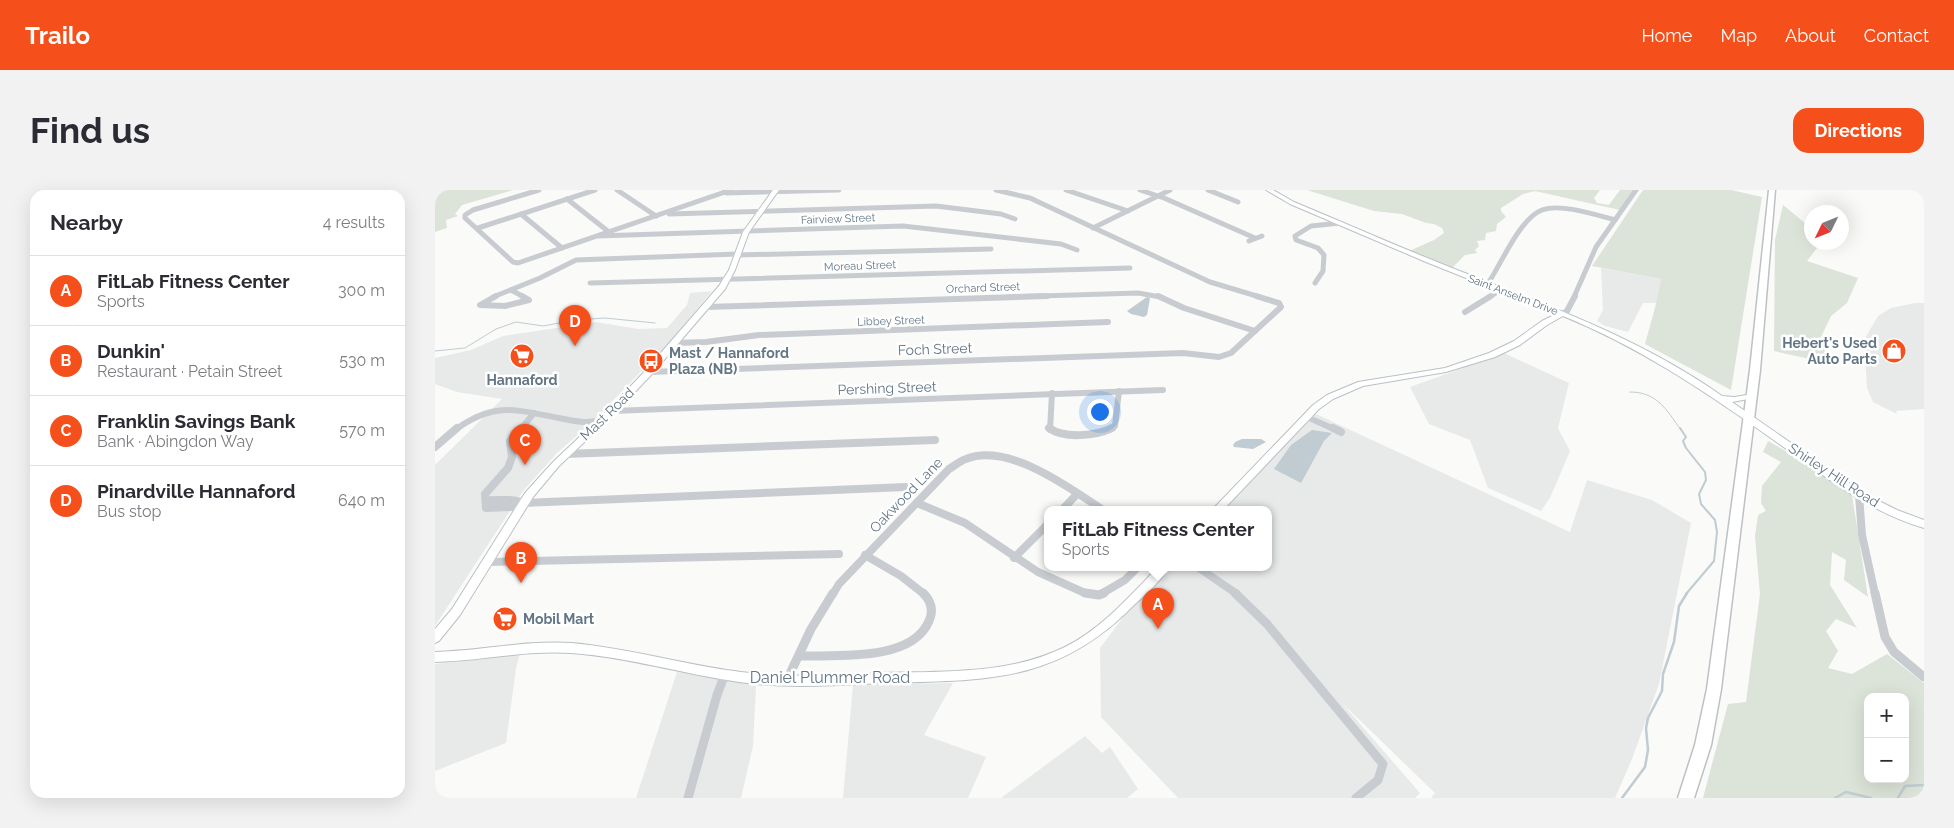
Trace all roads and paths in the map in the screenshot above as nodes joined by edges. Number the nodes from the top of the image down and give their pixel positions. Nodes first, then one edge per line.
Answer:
1 (539, 190) edge
2 (595, 190) edge
3 (617, 190) edge
4 (731, 190) edge
5 (823, 190) edge
6 (839, 190) edge
7 (996, 190) edge
8 (1066, 190) edge
9 (1140, 190) edge
10 (1170, 190) edge
11 (1208, 190) edge
12 (1269, 190) edge
13 (1636, 190) edge
14 (1772, 190) edge
15 (776, 191) edge
16 (721, 193) junction
17 (1158, 196) junction
18 (567, 199) junction
19 (1238, 202) dead end
20 (760, 211) junction
21 (1128, 211) junction
22 (521, 214) junction
23 (659, 215) junction
24 (1015, 219) dead end
25 (1615, 220) junction
26 (1340, 223) junction
27 (478, 228) junction
28 (1093, 228) junction
29 (609, 232) junction
30 (745, 232) junction
31 (598, 236) junction
32 (1262, 236) dead end
33 (1255, 238) junction
34 (1249, 241) dead end
35 (562, 248) junction
36 (991, 249) dead end
37 (1077, 250) dead end
38 (737, 254) junction
39 (1130, 268) dead end
40 (728, 279) junction
41 (590, 283) dead end
42 (1315, 283) dead end
43 (1487, 285) junction
44 (511, 290) junction
45 (1501, 290) junction
46 (705, 307) junction
47 (1465, 312) dead end
48 (1562, 314) junction
49 (1108, 322) dead end
50 (1255, 331) junction
51 (674, 343) junction
52 (649, 372) junction
53 (1163, 390) dead end
54 (1119, 391) junction
55 (1052, 393) junction
56 (1716, 395) junction
57 (1751, 396) junction
58 (612, 411) junction
59 (534, 413) junction
60 (1307, 417) junction
61 (1748, 418) junction
62 (602, 420) junction
63 (1341, 432) dead end
64 (935, 440) dead end
65 (435, 447) edge
66 (566, 454) junction
67 (906, 487) dead end
68 (1077, 494) junction
69 (1859, 495) junction
70 (523, 503) junction
71 (917, 503) junction
72 (1065, 506) edge
73 (1096, 506) edge
74 (1221, 506) edge
75 (1924, 524) edge
76 (1044, 528) edge
77 (839, 554) dead end
78 (865, 555) junction
79 (1014, 558) junction
80 (487, 562) junction
81 (1134, 571) edge
82 (1160, 571) edge
83 (1203, 571) edge
84 (435, 638) edge
85 (799, 656) junction
86 (435, 657) edge
87 (725, 674) junction
88 (1924, 677) edge
89 (787, 680) junction
90 (688, 798) edge
91 (1356, 798) edge
92 (1687, 798) edge

1 - 27 street
2 - 18 street
3 - 23 street
4 - 16 street
5 - 6 street
5 - 15 street
7 - 28 street
8 - 21 street
9 - 17 street
10 - 17 street
11 - 19 street
12 - 26 street, Saint Anselm Drive
13 - 25 street
14 - 57 main road
15 - 16 street
15 - 20 street, Mast Road
16 - 23 street
17 - 21 street
17 - 33 street
18 - 22 street
18 - 29 street
20 - 23 street
20 - 24 street
20 - 30 street, Mast Road
21 - 28 street
22 - 27 street
22 - 35 street
23 - 29 street
25 - 43 street
25 - 48 street
26 - 42 street
26 - 43 street, Saint Anselm Drive
27 - 35 street
28 - 50 street
29 - 31 street
30 - 31 street, Fairview Street
30 - 37 street, Fairview Street
30 - 38 street, Mast Road
31 - 35 street
32 - 33 street
33 - 34 street
36 - 38 street
38 - 40 street, Mast Road
38 - 44 street
39 - 40 street, Moreau Street
40 - 41 street, Moreau Street
40 - 46 street, Mast Road
43 - 45 street, Saint Anselm Drive
44 - 44 street
45 - 47 street
45 - 48 street, Saint Anselm Drive
46 - 50 street, Orchard Street
46 - 51 street, Mast Road
48 - 56 street, Saint Anselm Drive
48 - 60 street
49 - 51 street, Libbey Street
50 - 52 street, Foch Street
51 - 52 street, Mast Road
52 - 58 street, Mast Road
53 - 54 street, Pershing Street
54 - 55 street, Pershing Street
54 - 55 street
55 - 58 street, Pershing Street
56 - 57 street
56 - 61 street, Saint Anselm Drive
57 - 61 main road
58 - 62 street, Mast Road
59 - 62 street
59 - 65 street
59 - 70 street
60 - 63 street
60 - 74 street
61 - 69 street, Shirley Hill Road
61 - 92 main road
62 - 66 street, Mast Road
64 - 66 street
66 - 70 street, Mast Road
67 - 70 street
68 - 71 street, Oakwood Lane
68 - 72 street
68 - 73 street, Oakwood Lane
69 - 75 street, Shirley Hill Road
69 - 88 street
70 - 80 street, Mast Road
71 - 78 street, Oakwood Lane
71 - 79 street
76 - 79 street
77 - 80 street
78 - 85 street, Oakwood Lane
78 - 85 street
79 - 81 street
80 - 84 street, Mast Road
82 - 89 street, Daniel Plummer Road
83 - 91 street
85 - 89 street, Oakwood Lane
86 - 87 street, Daniel Plummer Road
87 - 89 street, Daniel Plummer Road
87 - 90 street

